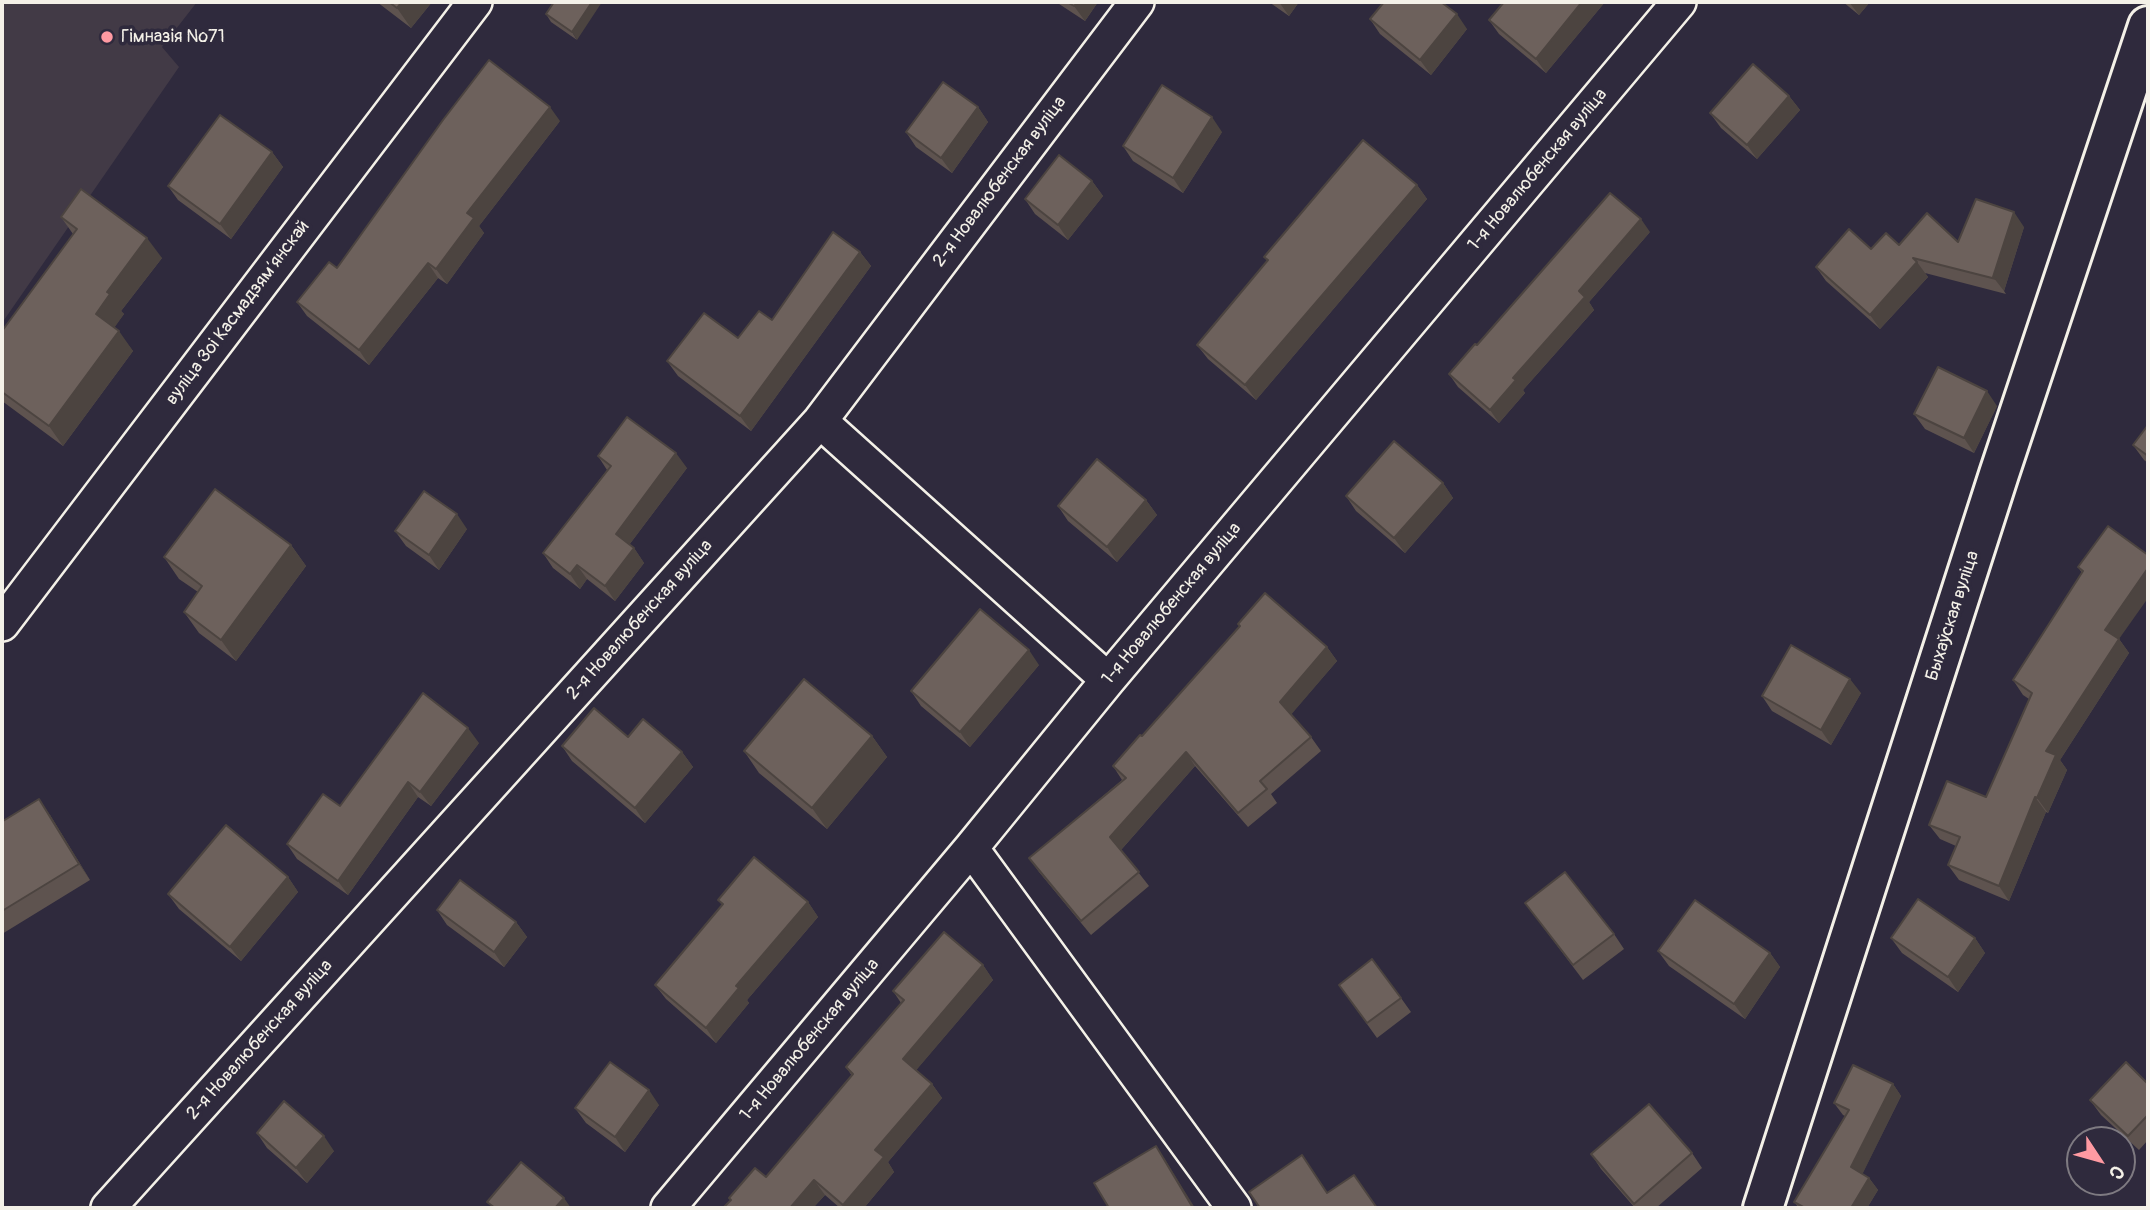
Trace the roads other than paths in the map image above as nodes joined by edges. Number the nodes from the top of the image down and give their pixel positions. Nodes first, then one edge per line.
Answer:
1 (475, 2) edge
2 (1137, 2) edge
3 (1679, 2) edge
4 (2148, 26) edge
5 (820, 421) junction
6 (2, 624) edge
7 (1108, 680) junction
8 (971, 848) junction
9 (108, 1208) edge
10 (668, 1208) edge
11 (1234, 1208) edge
12 (1763, 1208) edge

1 - 6 street, вуліца Зоі Касмадзямʼянскай
2 - 5 street, 2-я Новалюбенская вуліца
3 - 7 street, 1-я Новалюбенская вуліца
4 - 12 main road, Быхаўская вуліца
5 - 7 street
5 - 9 street, 2-я Новалюбенская вуліца
7 - 8 street, 1-я Новалюбенская вуліца
8 - 10 street, 1-я Новалюбенская вуліца
8 - 11 street

